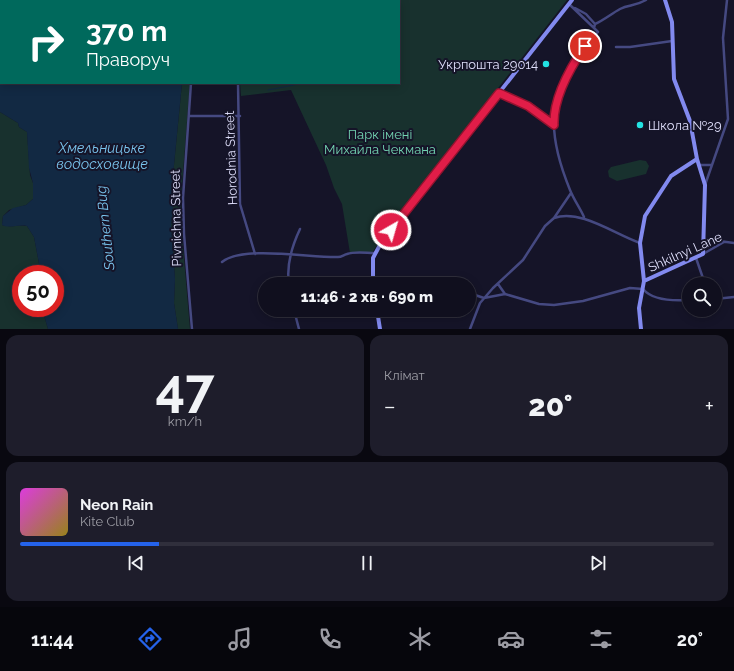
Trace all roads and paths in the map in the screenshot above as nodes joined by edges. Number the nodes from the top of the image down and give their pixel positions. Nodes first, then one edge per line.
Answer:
1 (646, 0) edge
2 (665, 0) edge
3 (727, 0) edge
4 (571, 2) edge
5 (574, 8) junction
6 (595, 24) junction
7 (594, 28) junction
8 (672, 40) junction
9 (616, 47) dead end
10 (191, 84) edge
11 (238, 84) edge
12 (499, 93) junction
13 (190, 116) junction
14 (240, 116) junction
15 (554, 125) junction
16 (697, 159) junction
17 (699, 165) junction
18 (712, 166) junction
19 (705, 186) junction
20 (571, 192) junction
21 (584, 217) junction
22 (554, 218) junction
23 (300, 229) dead end
24 (704, 239) junction
25 (725, 242) junction
26 (640, 243) junction
27 (734, 243) edge
28 (290, 253) junction
29 (375, 253) junction
30 (254, 254) junction
31 (704, 254) junction
32 (696, 258) junction
33 (222, 262) dead end
34 (288, 277) edge
35 (373, 277) edge
36 (703, 277) edge
37 (644, 281) junction
38 (498, 284) junction
39 (643, 289) junction
40 (505, 294) junction
41 (476, 295) edge
42 (734, 297) edge
43 (484, 298) junction
44 (722, 298) edge
45 (682, 300) edge
46 (296, 317) edge
47 (378, 317) edge
48 (192, 329) edge
49 (299, 329) edge
50 (380, 329) edge
51 (470, 329) edge
52 (641, 329) edge

1 - 6 street
2 - 8 street
3 - 18 street
4 - 5 street
4 - 12 street
5 - 6 street
5 - 7 street
6 - 7 street
7 - 15 street
8 - 9 street
8 - 16 street
10 - 13 street, Pivnichna Street
11 - 14 street, Horodnia Street
12 - 15 street
12 - 29 street
13 - 14 street
13 - 48 street, Pivnichna Street
14 - 30 street, Horodnia Street
15 - 20 street
16 - 17 street
16 - 26 street
17 - 18 street
17 - 19 street
18 - 19 street
19 - 24 street
20 - 21 street
20 - 22 street
21 - 22 street
21 - 26 street
22 - 38 street
23 - 28 street
24 - 25 street
24 - 31 street
25 - 27 street, Shkilnyi Lane
25 - 31 street, Shkilnyi Lane
26 - 37 street
28 - 29 street
28 - 30 street
28 - 34 street
29 - 35 street
30 - 33 street
31 - 32 street, Shkilnyi Lane
32 - 36 street
32 - 37 street, Shkilnyi Lane
37 - 39 street
38 - 40 street
38 - 43 street
39 - 40 street
39 - 45 street
39 - 52 street
40 - 43 street
41 - 43 street
42 - 44 street
43 - 51 street
46 - 49 street
47 - 50 street

